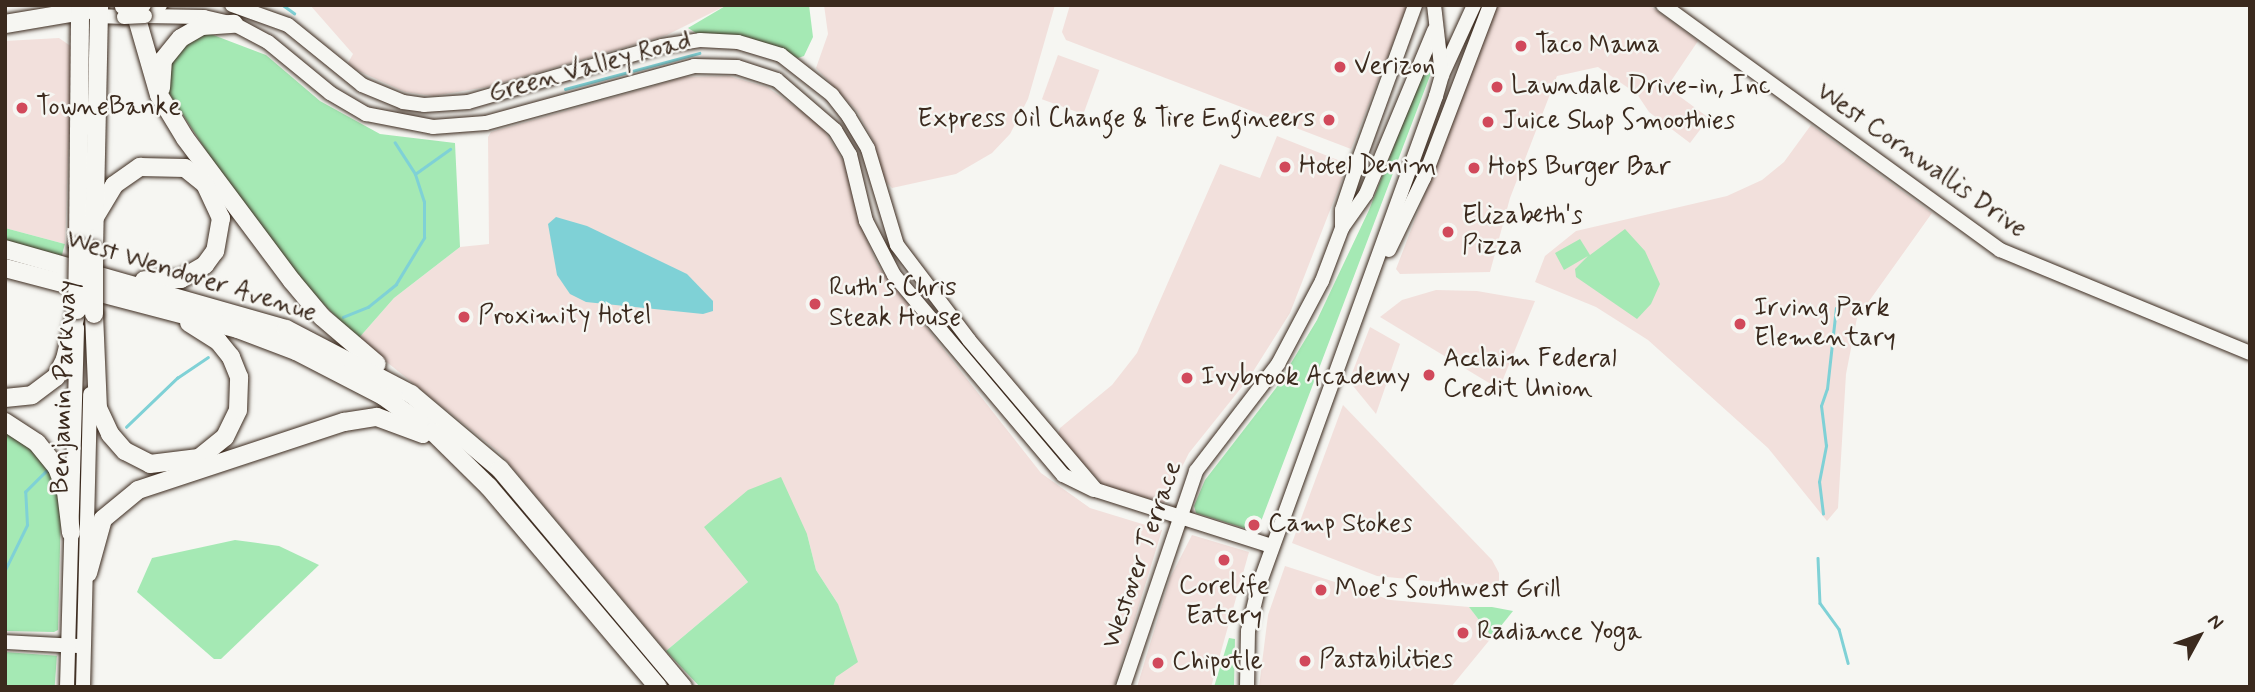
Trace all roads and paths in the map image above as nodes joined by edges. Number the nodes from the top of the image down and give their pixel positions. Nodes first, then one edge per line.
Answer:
1 (160, 5) edge
2 (232, 5) edge
3 (1415, 5) edge
4 (1434, 5) edge
5 (1474, 5) edge
6 (1490, 5) edge
7 (1662, 5) edge
8 (80, 9) edge
9 (99, 10) edge
10 (134, 10) edge
11 (5, 24) edge
12 (234, 24) junction
13 (1434, 31) junction
14 (1398, 53) junction
15 (1442, 75) junction
16 (172, 117) junction
17 (1397, 121) junction
18 (95, 216) junction
19 (1342, 228) junction
20 (86, 248) junction
21 (5, 249) edge
22 (1389, 250) junction
23 (5, 268) edge
24 (120, 279) junction
25 (5, 282) edge
26 (1369, 287) junction
27 (73, 289) junction
28 (86, 312) junction
29 (167, 312) junction
30 (93, 339) junction
31 (2250, 353) edge
32 (411, 394) junction
33 (5, 398) edge
34 (5, 422) edge
35 (464, 461) junction
36 (1096, 490) junction
37 (1178, 518) junction
38 (71, 533) junction
39 (1272, 546) junction
40 (88, 573) junction
41 (596, 618) junction
42 (5, 642) edge
43 (68, 646) junction
44 (85, 646) junction
45 (67, 687) edge
46 (83, 687) edge
47 (645, 687) edge
48 (658, 687) edge
49 (683, 687) edge
50 (1123, 687) edge
51 (1247, 687) edge

1 - 10 main road, Green Valley Road
2 - 36 main road, Green Valley Road
3 - 14 main road, Westover Terrace
4 - 13 main road
5 - 15 main road
6 - 22 main road
7 - 31 main road, West Cornwallis Drive
8 - 9 highway, Green Valley Road
8 - 11 highway, Green Valley Road
8 - 20 highway, Benjamin Parkway
9 - 10 main road, Green Valley Road
9 - 18 highway, Benjamin Parkway
10 - 12 main road, Green Valley Road
10 - 16 highway
12 - 16 highway
12 - 36 main road, Green Valley Road
13 - 15 main road
13 - 17 main road, Westover Terrace
14 - 17 main road
14 - 19 main road, Westover Terrace
15 - 22 main road
15 - 26 main road
16 - 32 highway
17 - 19 main road, Westover Terrace
18 - 20 highway, Benjamin Parkway
18 - 24 highway
19 - 37 main road, Westover Terrace
20 - 28 highway, Benjamin Parkway, bridge
21 - 24 highway, West Wendover Avenue
22 - 26 main road
23 - 27 highway, West Wendover Avenue
24 - 32 highway, West Wendover Avenue
25 - 27 highway
26 - 39 main road
27 - 29 highway, West Wendover Avenue
28 - 30 highway, Benjamin Parkway
28 - 33 highway
28 - 38 main road, Benjamin Parkway
29 - 30 highway
29 - 35 highway, West Wendover Avenue
30 - 40 main road, Benjamin Parkway
32 - 49 highway, West Wendover Avenue
34 - 38 highway
35 - 40 highway
35 - 41 highway, West Wendover Avenue
36 - 37 main road, Green Valley Road
37 - 39 main road, Green Valley Road
37 - 50 main road, Westover Terrace
38 - 43 main road, Benjamin Parkway
39 - 51 main road
40 - 44 main road, Benjamin Parkway
41 - 47 highway
41 - 48 highway, West Wendover Avenue
42 - 43 main road
43 - 44 main road
43 - 45 main road, Benjamin Parkway
44 - 46 main road, Benjamin Parkway

